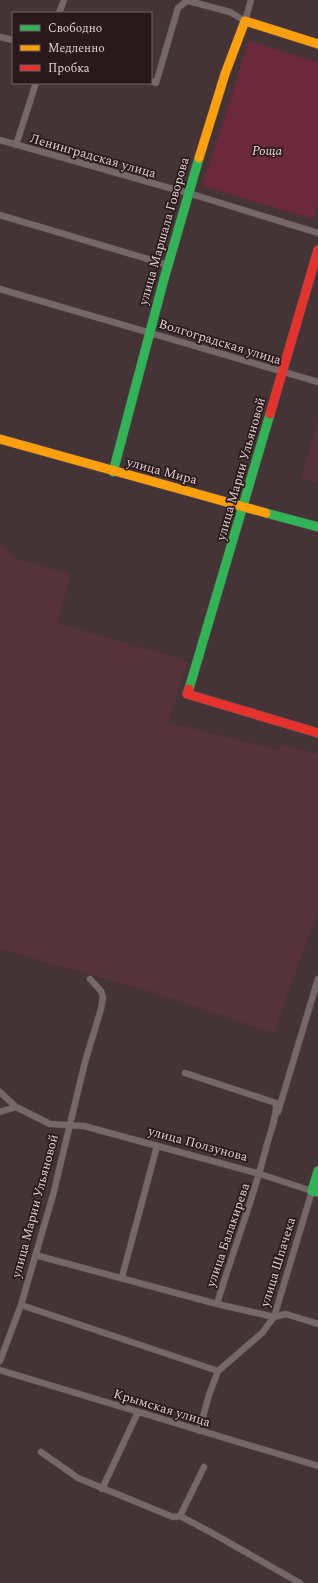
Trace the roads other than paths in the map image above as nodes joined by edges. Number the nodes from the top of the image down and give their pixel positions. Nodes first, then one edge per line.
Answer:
1 (64, 0) edge
2 (186, 0) edge
3 (251, 0) edge
4 (59, 12) edge
5 (245, 21) junction
6 (0, 36) edge
7 (12, 40) edge
8 (318, 44) edge
9 (154, 82) edge
10 (36, 84) edge
11 (0, 140) edge
12 (16, 145) junction
13 (188, 193) junction
14 (0, 215) edge
15 (318, 233) edge
16 (318, 250) edge
17 (168, 265) junction
18 (0, 289) edge
19 (149, 332) junction
20 (282, 372) junction
21 (318, 382) edge
22 (0, 439) edge
23 (113, 472) junction
24 (243, 506) junction
25 (318, 528) edge
26 (318, 733) edge
27 (90, 979) dead end
28 (318, 979) edge
29 (185, 1073) dead end
30 (0, 1092) edge
31 (16, 1107) junction
32 (0, 1112) edge
33 (71, 1125) junction
34 (157, 1146) junction
35 (318, 1171) edge
36 (260, 1174) junction
37 (315, 1191) edge
38 (35, 1255) junction
39 (122, 1278) junction
40 (217, 1304) junction
41 (21, 1305) junction
42 (274, 1317) junction
43 (318, 1324) edge
44 (0, 1361) edge
45 (0, 1370) edge
46 (218, 1371) junction
47 (138, 1412) junction
48 (199, 1431) junction
49 (41, 1452) dead end
50 (318, 1466) edge
51 (204, 1467) dead end
52 (102, 1489) junction
53 (180, 1516) junction
54 (300, 1583) edge

1 - 4 street
2 - 5 street
2 - 9 street
3 - 5 street, улица Маршала Говорова
5 - 8 street
5 - 13 street, улица Маршала Говорова
6 - 7 street
10 - 12 street
11 - 12 street, Ленинградская улица
12 - 13 street, Ленинградская улица
13 - 15 street, Ленинградская улица
13 - 17 street, улица Маршала Говорова
14 - 17 street
16 - 20 street, улица Марии Ульяновой
17 - 19 street, улица Маршала Говорова
18 - 19 street, Волгоградская улица
19 - 20 street, Волгоградская улица
19 - 23 street, улица Маршала Говорова
20 - 21 street, Волгоградская улица
20 - 24 street, улица Марии Ульяновой
22 - 23 street, улица Мира
23 - 24 street, улица Мира
24 - 25 street, улица Мира
24 - 26 street, улица Марии Ульяновой
27 - 33 street, улица Марии Ульяновой
28 - 36 street
29 - 36 street, улица Балакирева
30 - 31 street, улица Ползунова
31 - 32 street
31 - 33 street, улица Ползунова
33 - 34 street, улица Ползунова
33 - 38 street, улица Марии Ульяновой
34 - 36 street, улица Ползунова
34 - 39 street
35 - 37 street, улица Шпачека
36 - 37 street, улица Ползунова
36 - 40 street, улица Балакирева
37 - 42 street, улица Шпачека
38 - 39 street
38 - 41 street, улица Марии Ульяновой
39 - 40 street
40 - 42 street
41 - 44 street, улица Марии Ульяновой
41 - 46 street
42 - 43 street
42 - 46 street, улица Шпачека
45 - 47 street, Крымская улица
46 - 48 street, улица Шпачека
47 - 48 street, Крымская улица
47 - 52 street
48 - 50 street, Крымская улица
49 - 52 street
51 - 53 street
52 - 53 street
53 - 54 street

